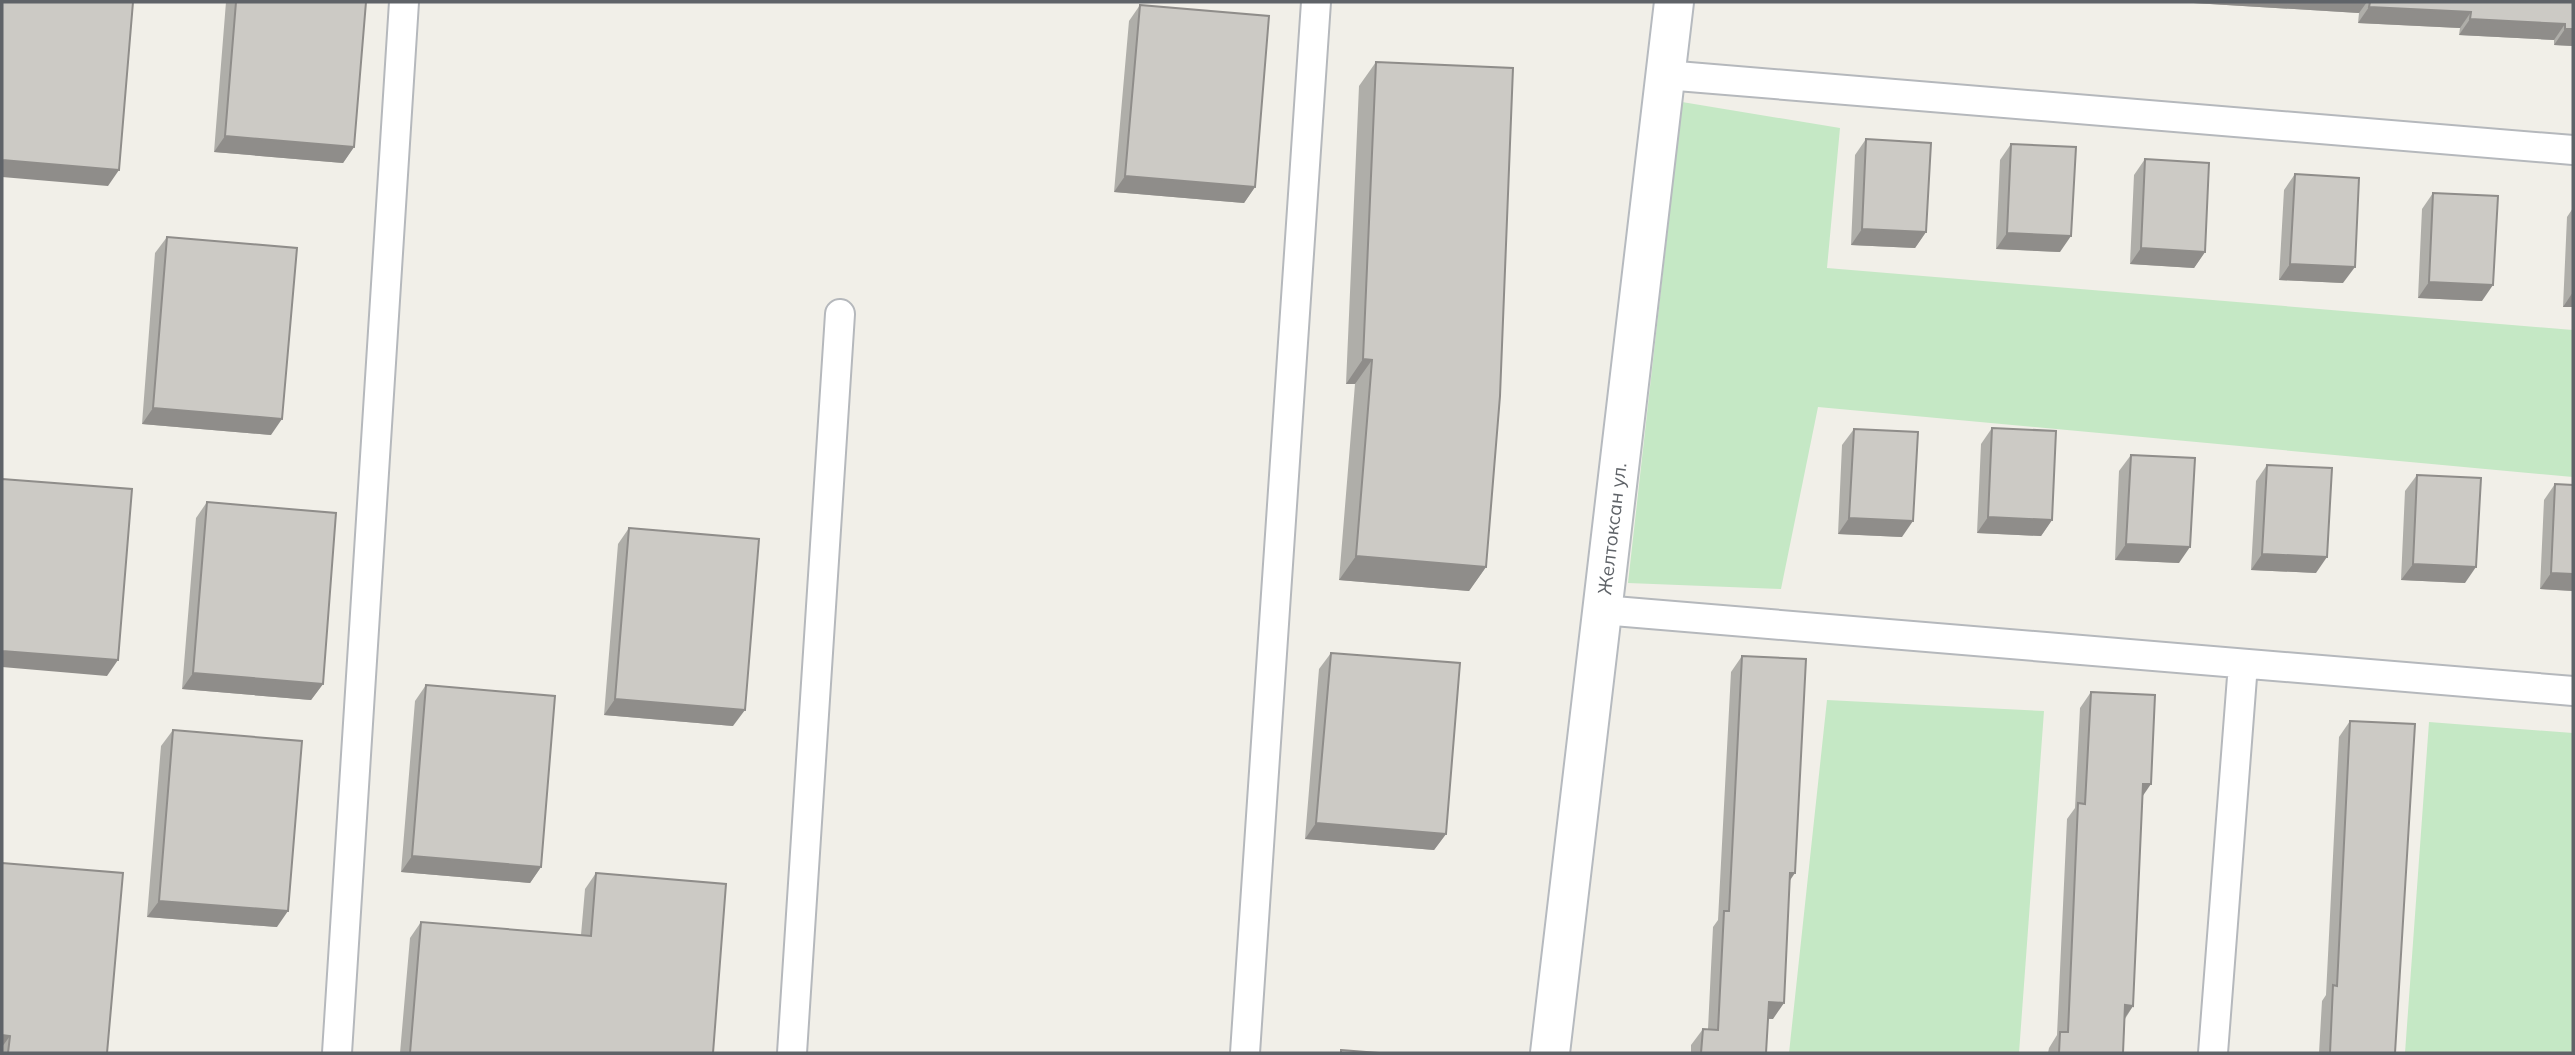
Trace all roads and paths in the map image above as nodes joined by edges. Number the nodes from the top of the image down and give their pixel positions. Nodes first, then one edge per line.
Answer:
1 (404, 2) edge
2 (1316, 2) edge
3 (1674, 2) edge
4 (1665, 75) junction
5 (2573, 150) edge
6 (840, 314) dead end
7 (1602, 610) junction
8 (2243, 664) junction
9 (2573, 691) edge
10 (337, 1053) edge
11 (792, 1053) edge
12 (1245, 1053) edge
13 (1550, 1053) edge
14 (2213, 1053) edge

1 - 10 street
2 - 12 street
3 - 4 street, Желтоксан ул.
4 - 5 street
4 - 7 street, Желтоксан ул.
6 - 11 street
7 - 8 street
7 - 13 street, Желтоксан ул.
8 - 9 street
8 - 14 street

